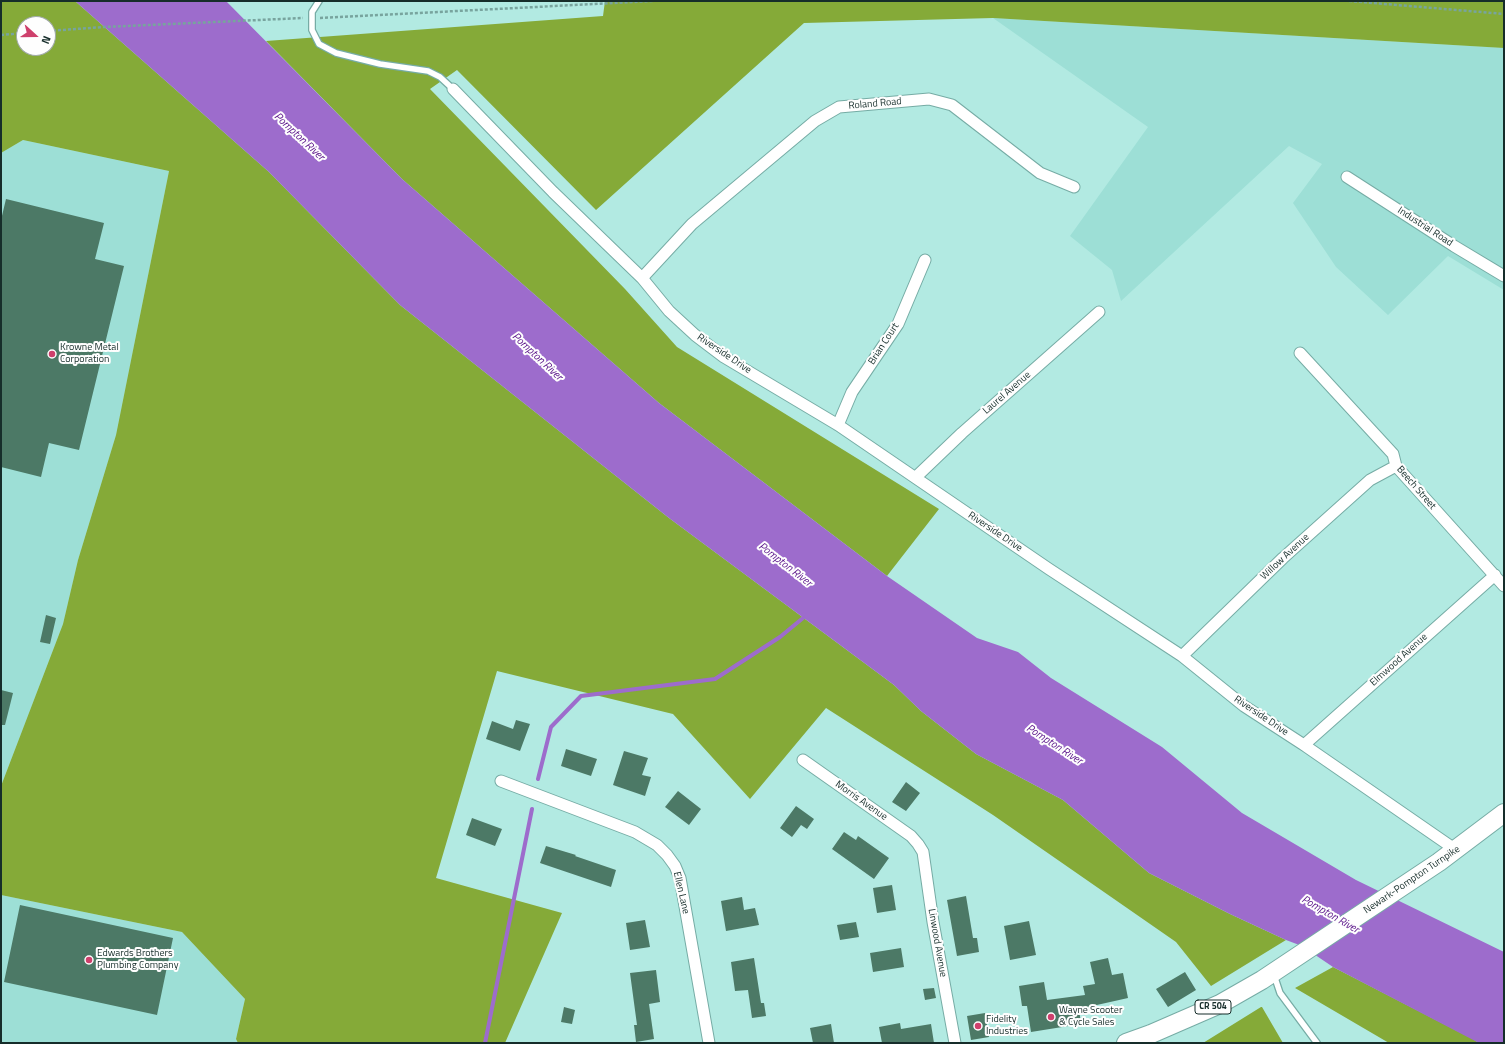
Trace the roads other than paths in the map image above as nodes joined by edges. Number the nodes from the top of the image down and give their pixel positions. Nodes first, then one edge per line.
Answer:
1 (319, 1) edge
2 (453, 89) joint
3 (1347, 177) dead end
4 (1074, 187) dead end
5 (925, 260) dead end
6 (1503, 274) edge
7 (642, 278) junction
8 (1100, 312) dead end
9 (1300, 352) dead end
10 (838, 425) junction
11 (1396, 466) junction
12 (916, 477) junction
13 (1495, 575) junction
14 (1504, 586) edge
15 (1182, 656) junction
16 (1304, 745) junction
17 (803, 760) dead end
18 (500, 781) dead end
19 (1504, 813) edge
20 (918, 844) joint
21 (1456, 850) junction
22 (1274, 972) junction
23 (709, 1043) edge
24 (955, 1043) edge
25 (1126, 1043) edge
26 (1317, 1043) edge

1 - 2 lane
2 - 7 street, Riverside Drive
3 - 6 street, Industrial Road
4 - 7 street, Roland Road
5 - 10 street, Brian Court
7 - 10 street, Riverside Drive
8 - 12 street, Laurel Avenue
9 - 11 street, Beech Street
10 - 12 street, Riverside Drive
11 - 13 street, Beech Street
11 - 15 street, Willow Avenue
12 - 15 street, Riverside Drive
13 - 14 street, Beech Street
13 - 16 street, Elmwood Avenue
15 - 16 street, Riverside Drive
16 - 21 street, Riverside Drive
17 - 20 street, Morris Avenue
18 - 23 street, Ellen Lane
19 - 21 main road, Newark-Pompton Turnpike / CR 504
20 - 24 street, Linwood Avenue
21 - 22 main road, Newark-Pompton Turnpike / CR 504
22 - 25 main road, Newark-Pompton Turnpike / CR 504
22 - 26 lane

